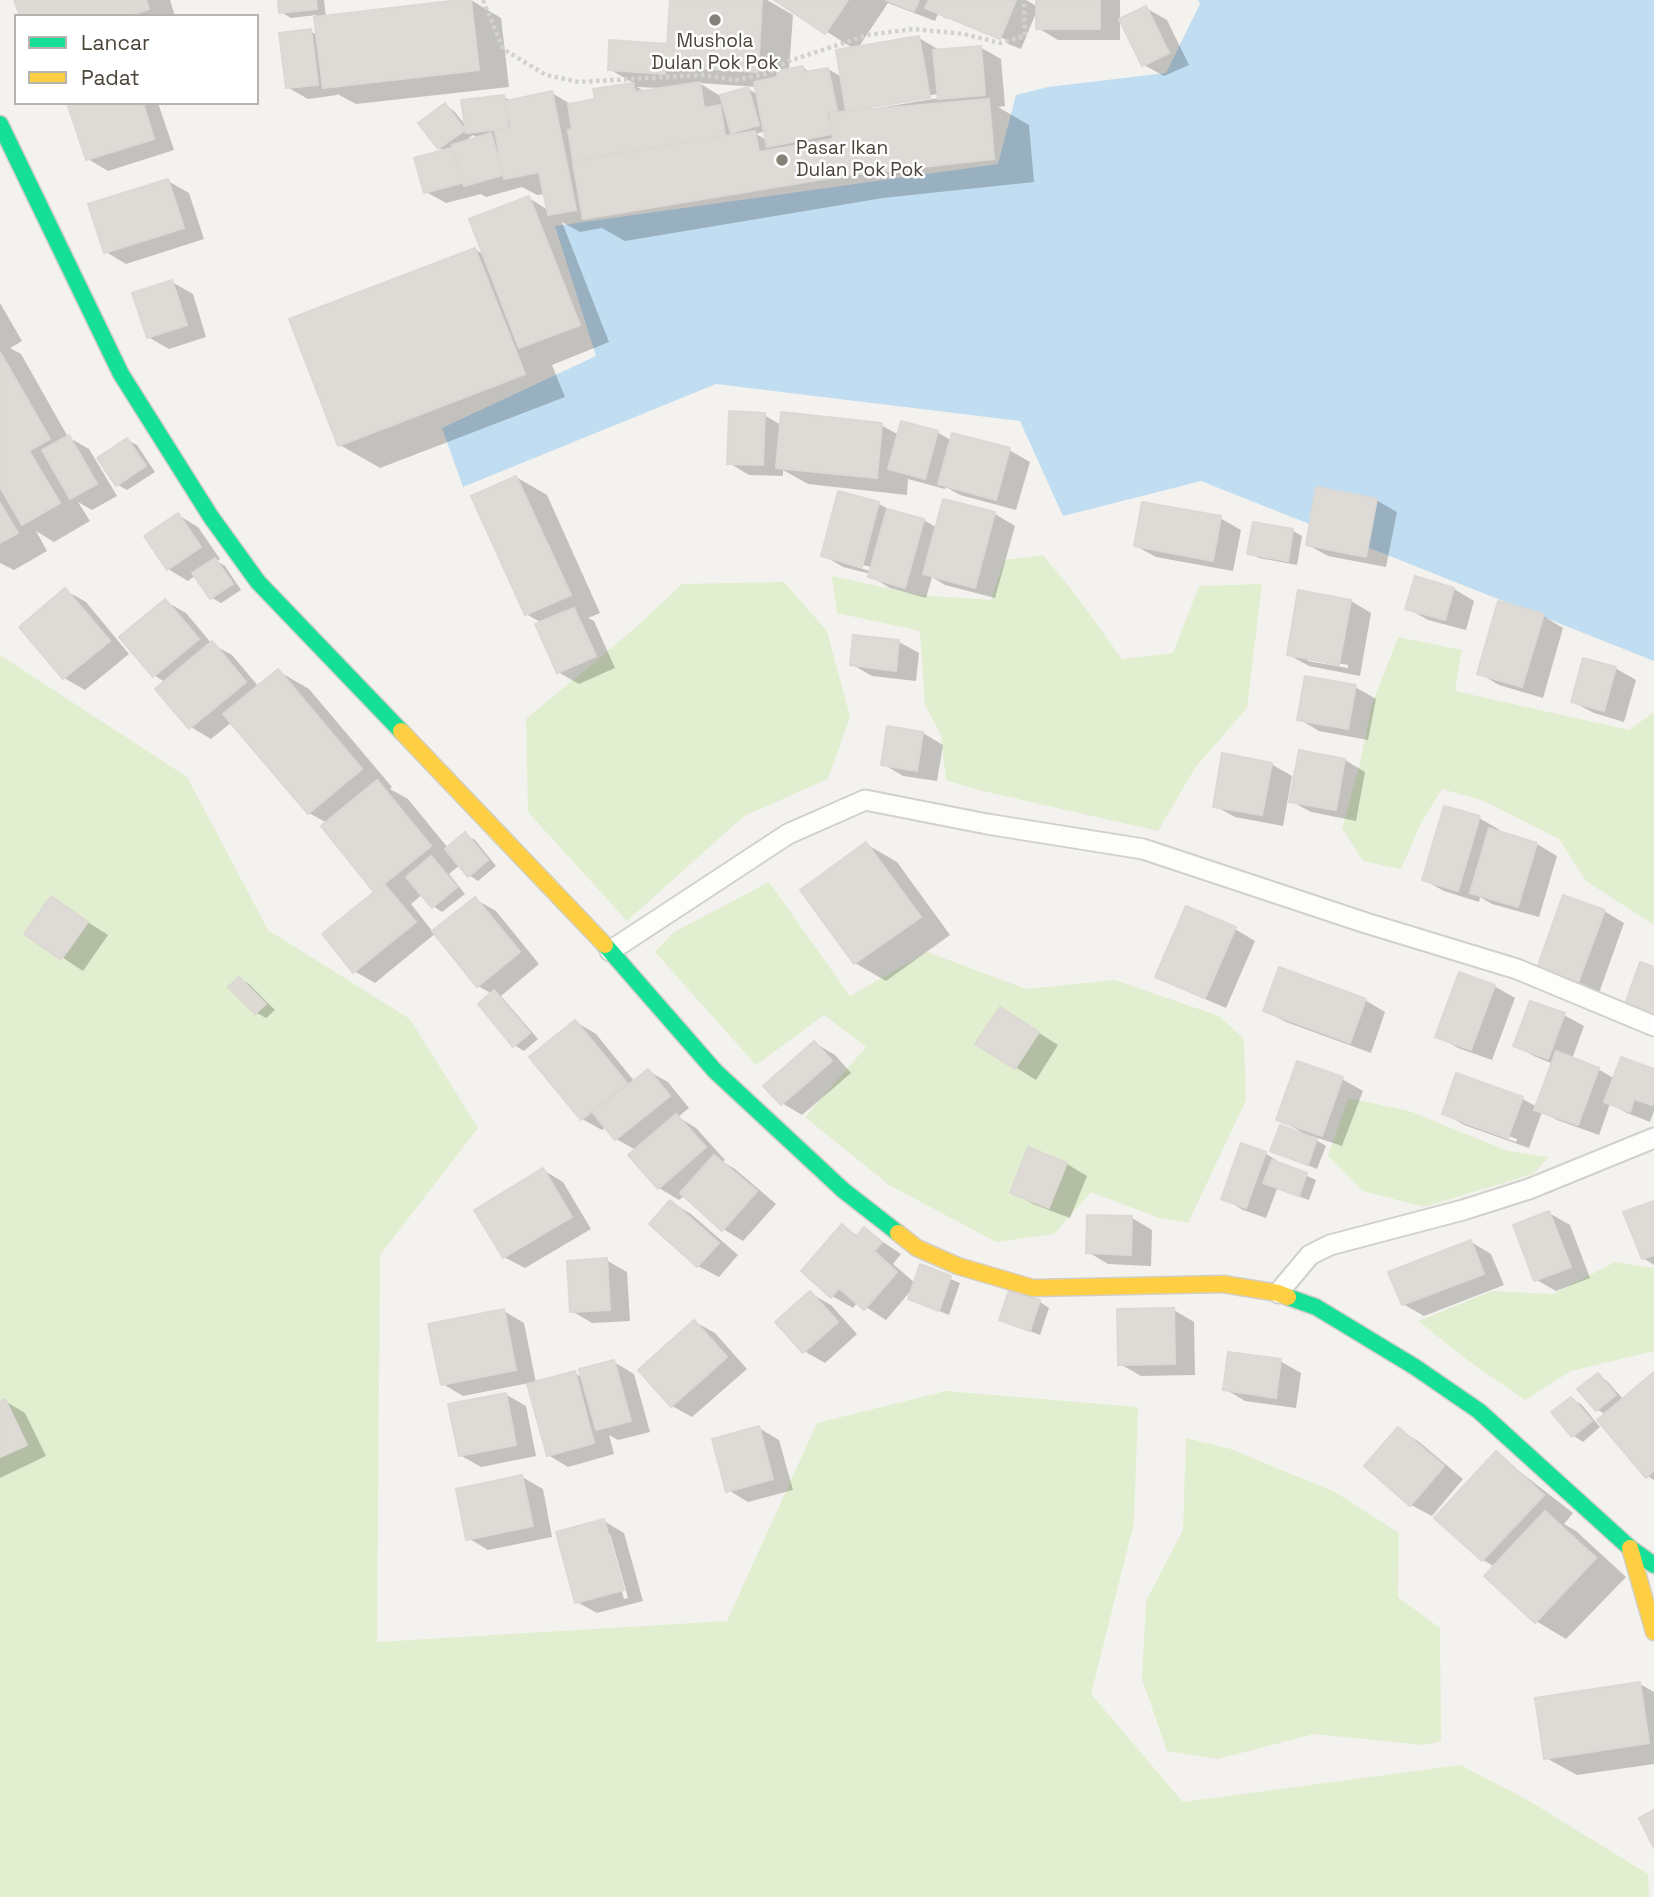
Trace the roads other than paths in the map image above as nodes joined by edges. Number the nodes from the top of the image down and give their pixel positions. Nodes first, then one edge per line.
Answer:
1 (0, 124) edge
2 (610, 951) junction
3 (1654, 1026) edge
4 (1654, 1138) edge
5 (1279, 1293) junction
6 (1630, 1548) junction
7 (1654, 1565) edge
8 (1654, 1632) edge

1 - 2 main road
2 - 3 lane
2 - 5 main road
4 - 5 lane
5 - 6 main road
6 - 7 main road
6 - 8 main road

